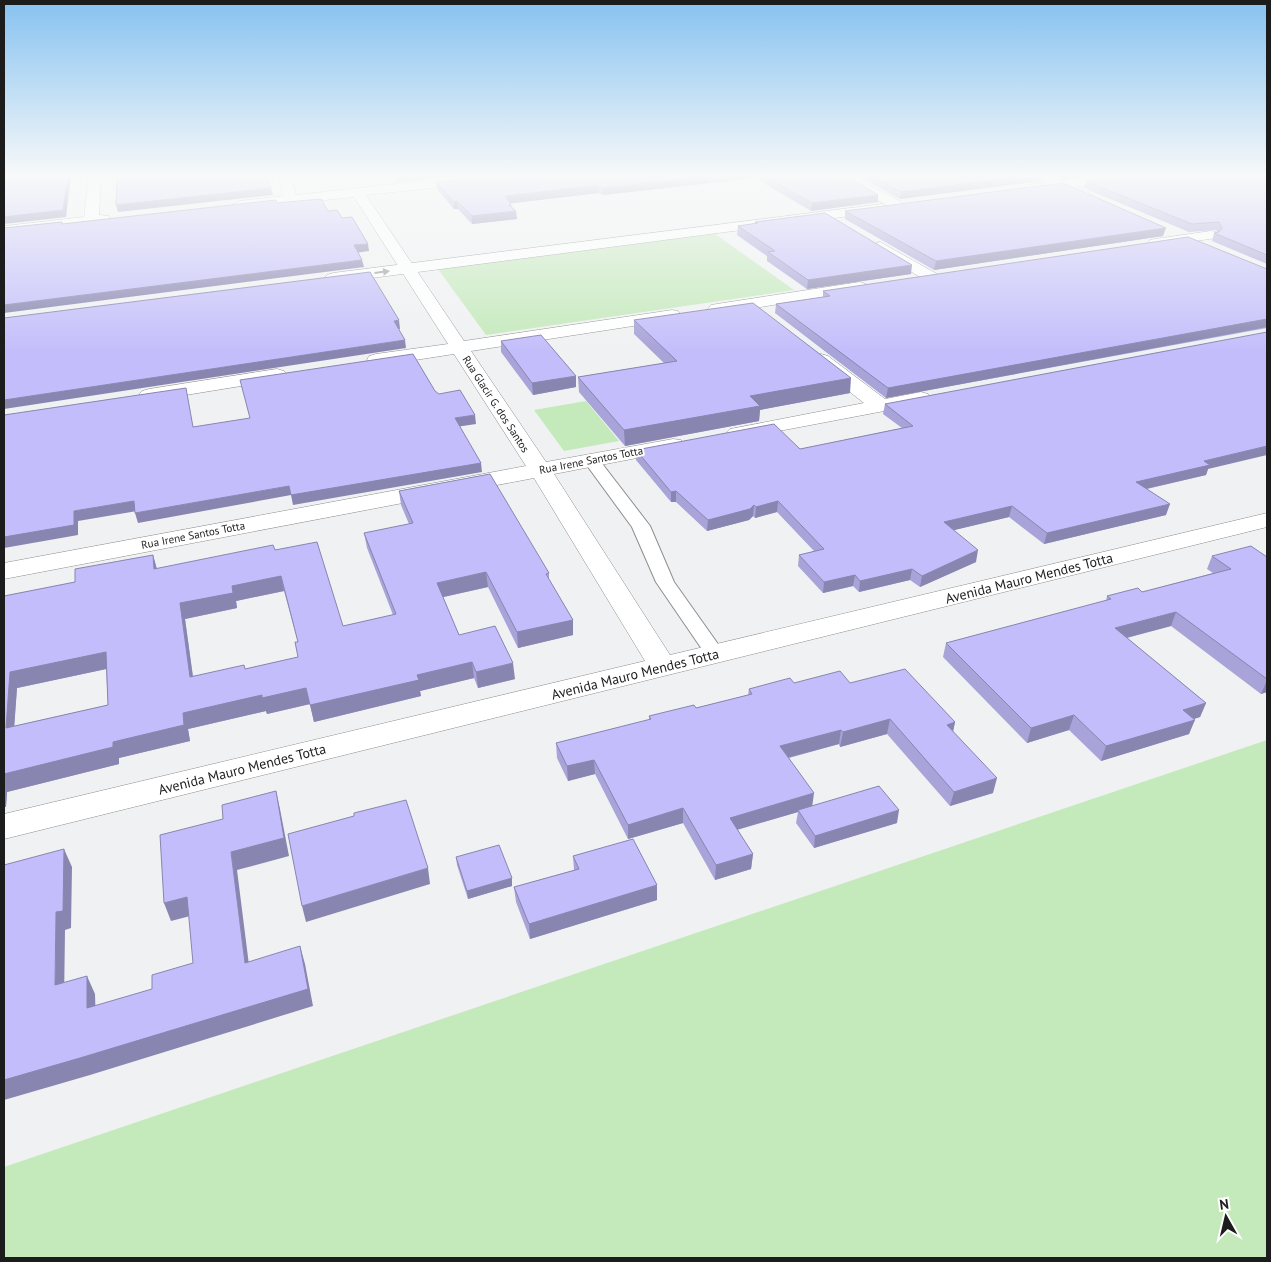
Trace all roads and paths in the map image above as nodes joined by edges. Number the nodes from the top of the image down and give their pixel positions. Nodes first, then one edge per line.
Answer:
1 (390, 234) edge
2 (569, 234) edge
3 (648, 234) edge
4 (1176, 234) edge
5 (1193, 234) edge
6 (536, 238) dead end
7 (867, 239) edge
8 (1217, 242) edge
9 (1137, 246) edge
10 (409, 259) junction
11 (322, 264) edge
12 (950, 274) edge
13 (931, 276) junction
14 (313, 281) edge
15 (902, 281) edge
16 (873, 285) edge
17 (748, 304) junction
18 (772, 322) edge
19 (460, 347) junction
20 (810, 352) edge
21 (362, 362) edge
22 (295, 373) edge
23 (938, 395) edge
24 (130, 398) edge
25 (880, 406) junction
26 (591, 460) junction
27 (540, 470) junction
28 (1267, 520) edge
29 (4, 571) edge
30 (716, 654) junction
31 (663, 667) junction
32 (4, 827) edge

1 - 10 street, Rua Glacir G. dos Santos
2 - 6 street
3 - 10 street
4 - 9 street
5 - 8 street
7 - 13 street
10 - 11 street
14 -> 10 street
10 - 19 street, Rua Glacir G. dos Santos
12 - 13 street
13 - 15 street
16 - 17 street
17 - 18 street
17 - 19 street
19 - 21 street
19 - 27 street, Rua Glacir G. dos Santos
20 - 25 street
22 - 24 street
23 - 25 street, Rua Irene Santos Totta
25 - 26 street, Rua Irene Santos Totta
26 - 27 street, Rua Irene Santos Totta
26 - 30 lane
27 - 29 street, Rua Irene Santos Totta
27 - 31 street, Rua Glacir G. dos Santos
28 - 30 street, Avenida Mauro Mendes Totta
30 - 31 street, Avenida Mauro Mendes Totta
31 - 32 street, Avenida Mauro Mendes Totta

